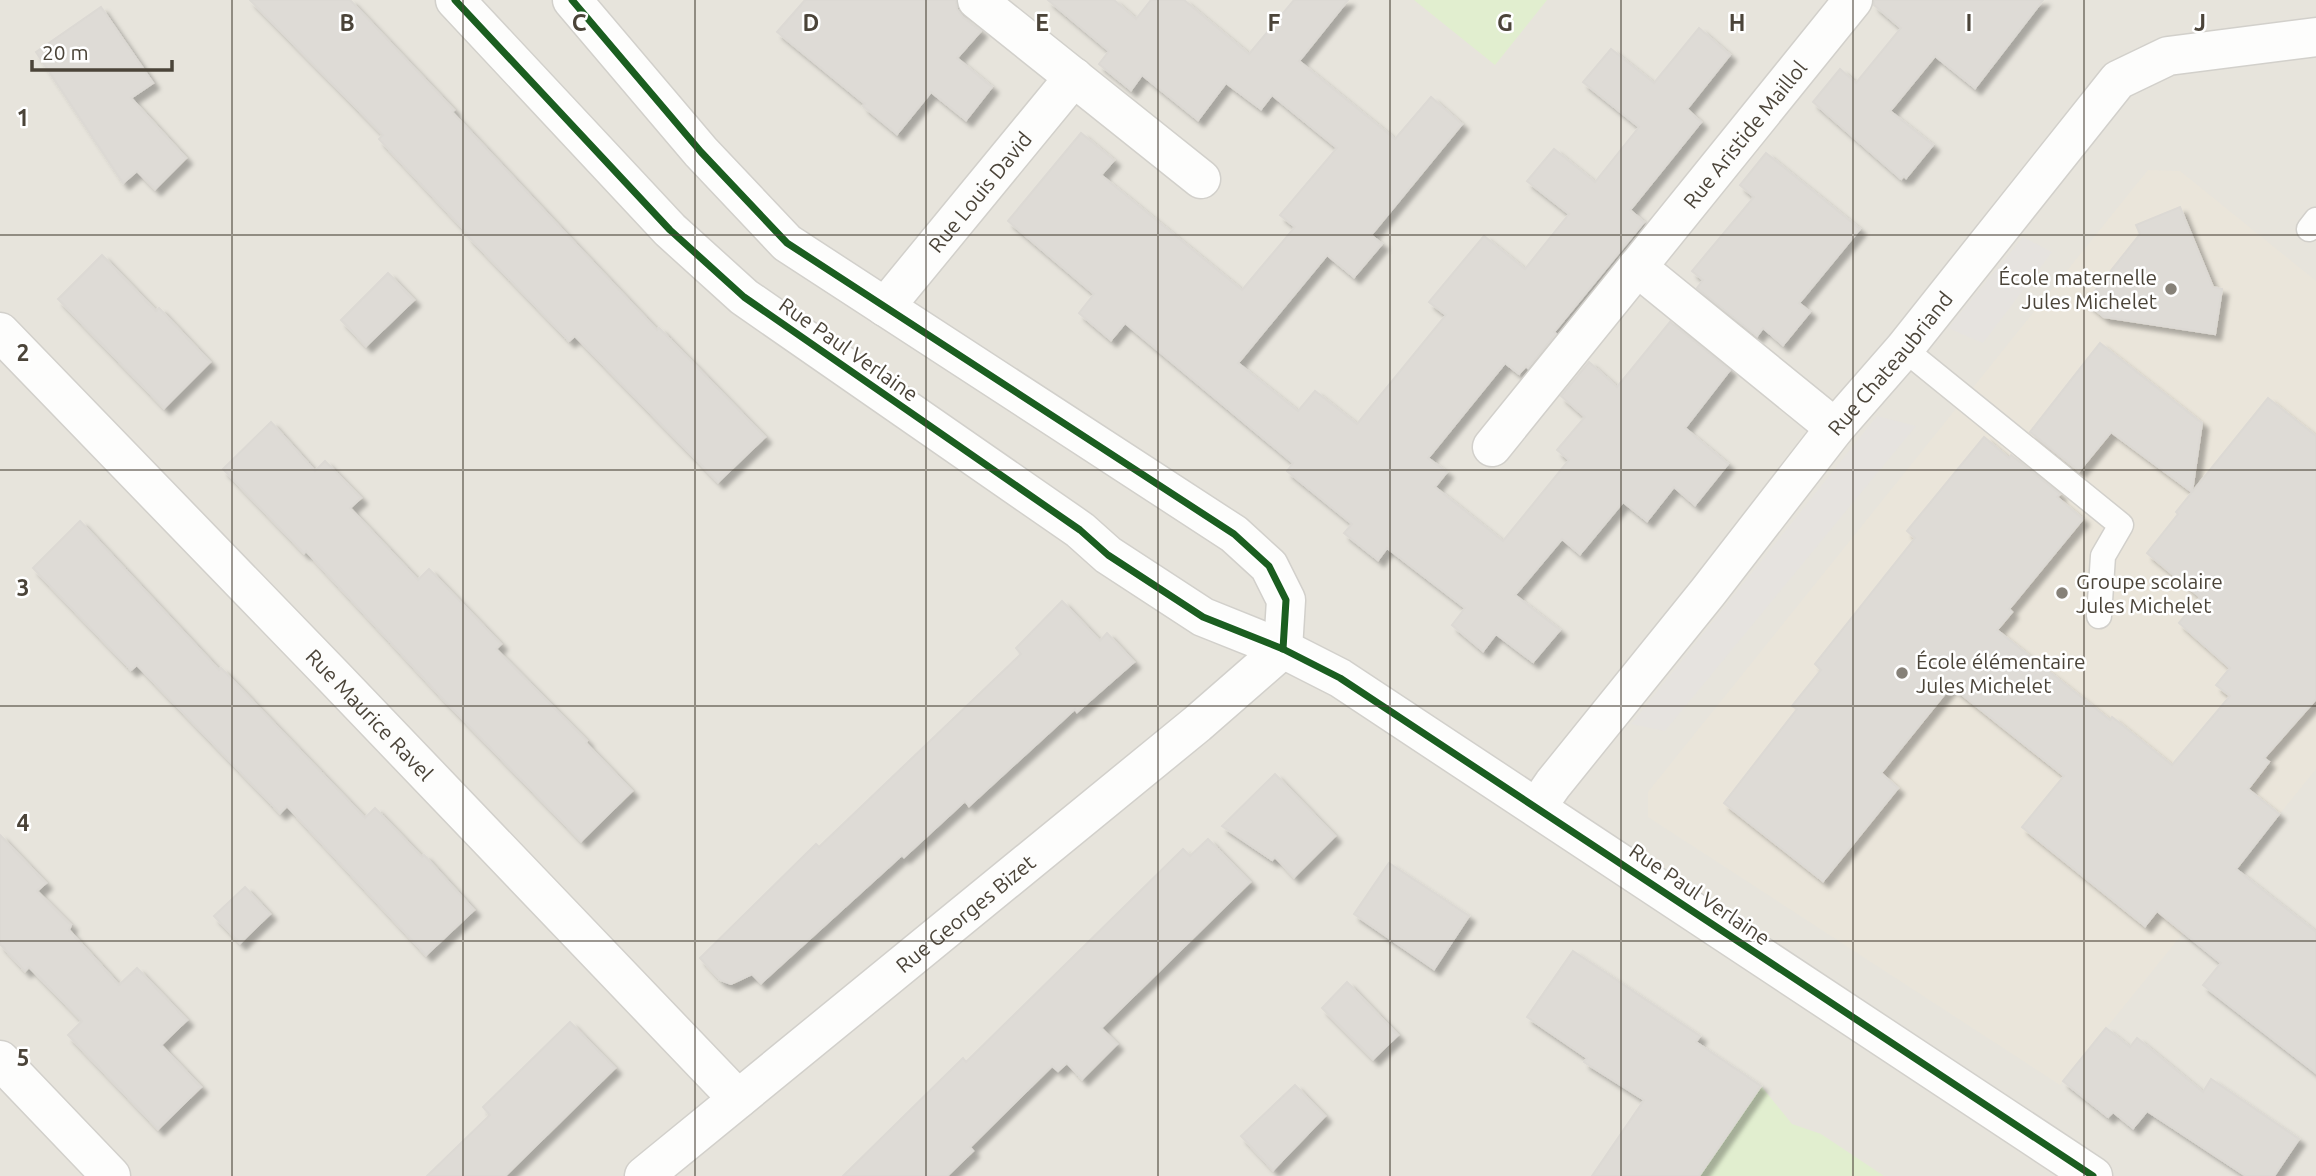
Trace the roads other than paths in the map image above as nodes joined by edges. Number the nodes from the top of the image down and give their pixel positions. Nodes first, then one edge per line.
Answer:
1 (455, 0) edge
2 (572, 0) edge
3 (976, 0) edge
4 (1853, 0) edge
5 (2316, 37) edge
6 (1074, 77) junction
7 (1201, 179) dead end
8 (1637, 267) junction
9 (886, 307) junction
10 (0, 332) edge
11 (1904, 349) junction
12 (1835, 428) junction
13 (1492, 447) dead end
14 (2099, 617) dead end
15 (1283, 649) junction
16 (1537, 807) junction
17 (0, 1060) edge
18 (738, 1099) junction
19 (111, 1176) edge
20 (644, 1176) edge
21 (2093, 1176) edge

1 - 15 street, Rue Paul Verlaine
2 - 9 street
3 - 6 street
4 - 8 street, Rue Aristide Maillol
5 - 11 street, Rue Chateaubriand
6 - 7 street
6 - 9 street, Rue Louis David
8 - 12 street
8 - 13 street, Rue Aristide Maillol
9 - 15 street
10 - 18 street, Rue Maurice Ravel
11 - 12 street, Rue Chateaubriand
11 - 14 lane
12 - 16 street, Rue Chateaubriand
15 - 16 street, Rue Paul Verlaine
15 - 18 street, Rue Georges Bizet
16 - 21 street, Rue Paul Verlaine
17 - 19 street
18 - 20 street, Rue Georges Bizet

